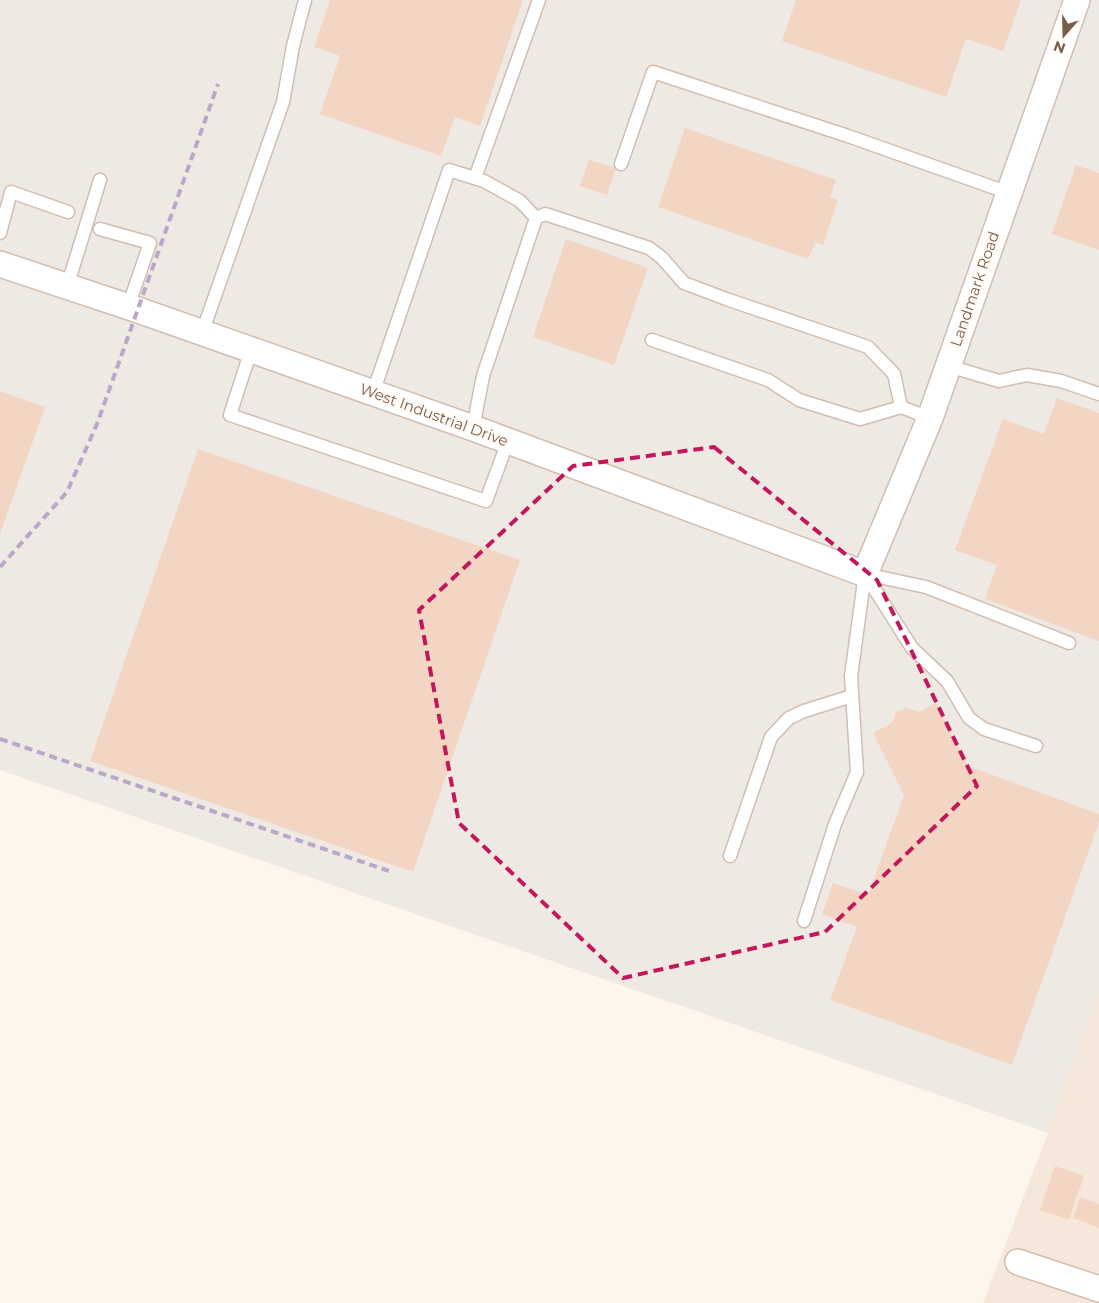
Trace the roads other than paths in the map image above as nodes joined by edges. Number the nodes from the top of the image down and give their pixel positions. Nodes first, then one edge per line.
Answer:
1 (305, 0) edge
2 (539, 0) edge
3 (1077, 0) edge
4 (621, 164) dead end
5 (475, 178) junction
6 (100, 180) dead end
7 (6, 190) edge
8 (1009, 193) junction
9 (68, 212) dead end
10 (536, 218) junction
11 (100, 229) dead end
12 (0, 232) edge
13 (0, 264) edge
14 (67, 287) junction
15 (128, 307) junction
16 (202, 333) junction
17 (652, 340) dead end
18 (251, 350) junction
19 (948, 366) junction
20 (373, 392) junction
21 (1099, 394) edge
22 (901, 407) junction
23 (930, 418) junction
24 (473, 428) junction
25 (508, 441) junction
26 (865, 574) junction
27 (1069, 643) dead end
28 (852, 696) junction
29 (1036, 746) dead end
30 (730, 856) dead end
31 (804, 921) dead end
32 (1018, 1262) dead end
33 (1099, 1289) edge

1 - 16 lane
2 - 5 lane
3 - 8 street, Landmark Road
4 - 8 lane
5 - 10 lane
5 - 20 lane
6 - 14 lane
7 - 9 lane
7 - 12 lane
8 - 19 street, Landmark Road
10 - 22 lane
10 - 24 lane
11 - 15 lane
13 - 14 street, West Industrial Drive
14 - 15 street, West Industrial Drive
15 - 16 street, West Industrial Drive
16 - 18 street, West Industrial Drive
17 - 22 lane
18 - 20 street, West Industrial Drive
18 - 25 lane
19 - 21 lane
19 - 23 street, Landmark Road
20 - 24 street, West Industrial Drive
22 - 23 lane
23 - 26 street, Landmark Road
24 - 25 street, West Industrial Drive
25 - 26 street, West Industrial Drive
26 - 27 lane
26 - 28 lane
26 - 29 lane
28 - 30 lane
28 - 31 lane
32 - 33 street

